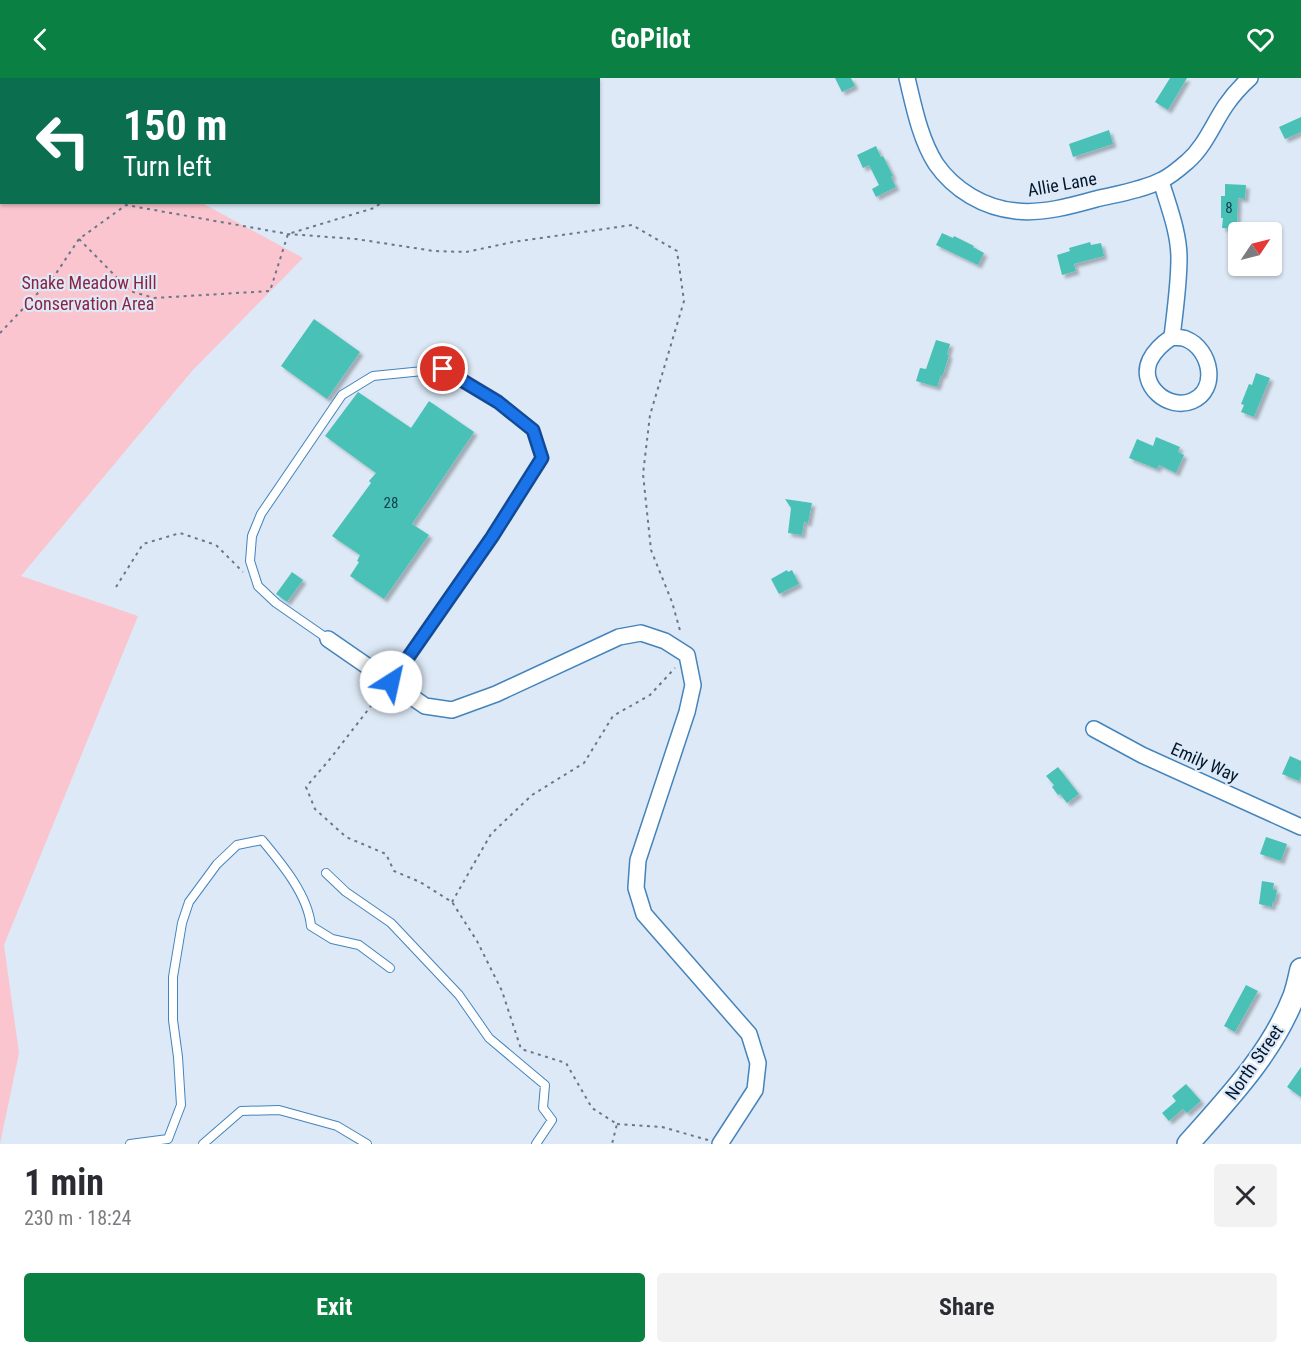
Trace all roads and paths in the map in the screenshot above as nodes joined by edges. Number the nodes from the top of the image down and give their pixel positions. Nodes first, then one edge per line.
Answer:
1 (907, 78) edge
2 (1250, 78) edge
3 (1161, 181) junction
4 (378, 204) edge
5 (288, 234) junction
6 (79, 238) junction
7 (0, 333) edge
8 (1172, 337) junction
9 (258, 586) junction
10 (116, 587) dead end
11 (328, 639) joint
12 (687, 655) junction
13 (391, 682) junction
14 (1094, 729) dead end
15 (1301, 827) edge
16 (326, 873) dead end
17 (453, 902) junction
18 (390, 968) dead end
19 (1301, 969) edge
20 (617, 1124) junction
21 (169, 1141) edge
22 (130, 1144) edge
23 (203, 1144) edge
24 (367, 1144) edge
25 (536, 1144) edge
26 (612, 1144) edge
27 (720, 1144) edge
28 (1188, 1144) edge

1 - 3 street, Allie Lane
2 - 3 street, Allie Lane
3 - 8 street
4 - 5 path
5 - 6 path
5 - 6 path
5 - 12 path
6 - 7 path
8 - 8 street
9 - 10 path
9 - 11 lane
9 - 13 lane
11 - 13 street
12 - 13 street
12 - 17 path
12 - 27 street
13 - 17 path
14 - 15 street, Emily Way
16 - 25 lane
17 - 20 path
18 - 21 lane
19 - 28 main road, North Street
20 - 26 path
20 - 27 path
21 - 22 lane
23 - 24 lane

